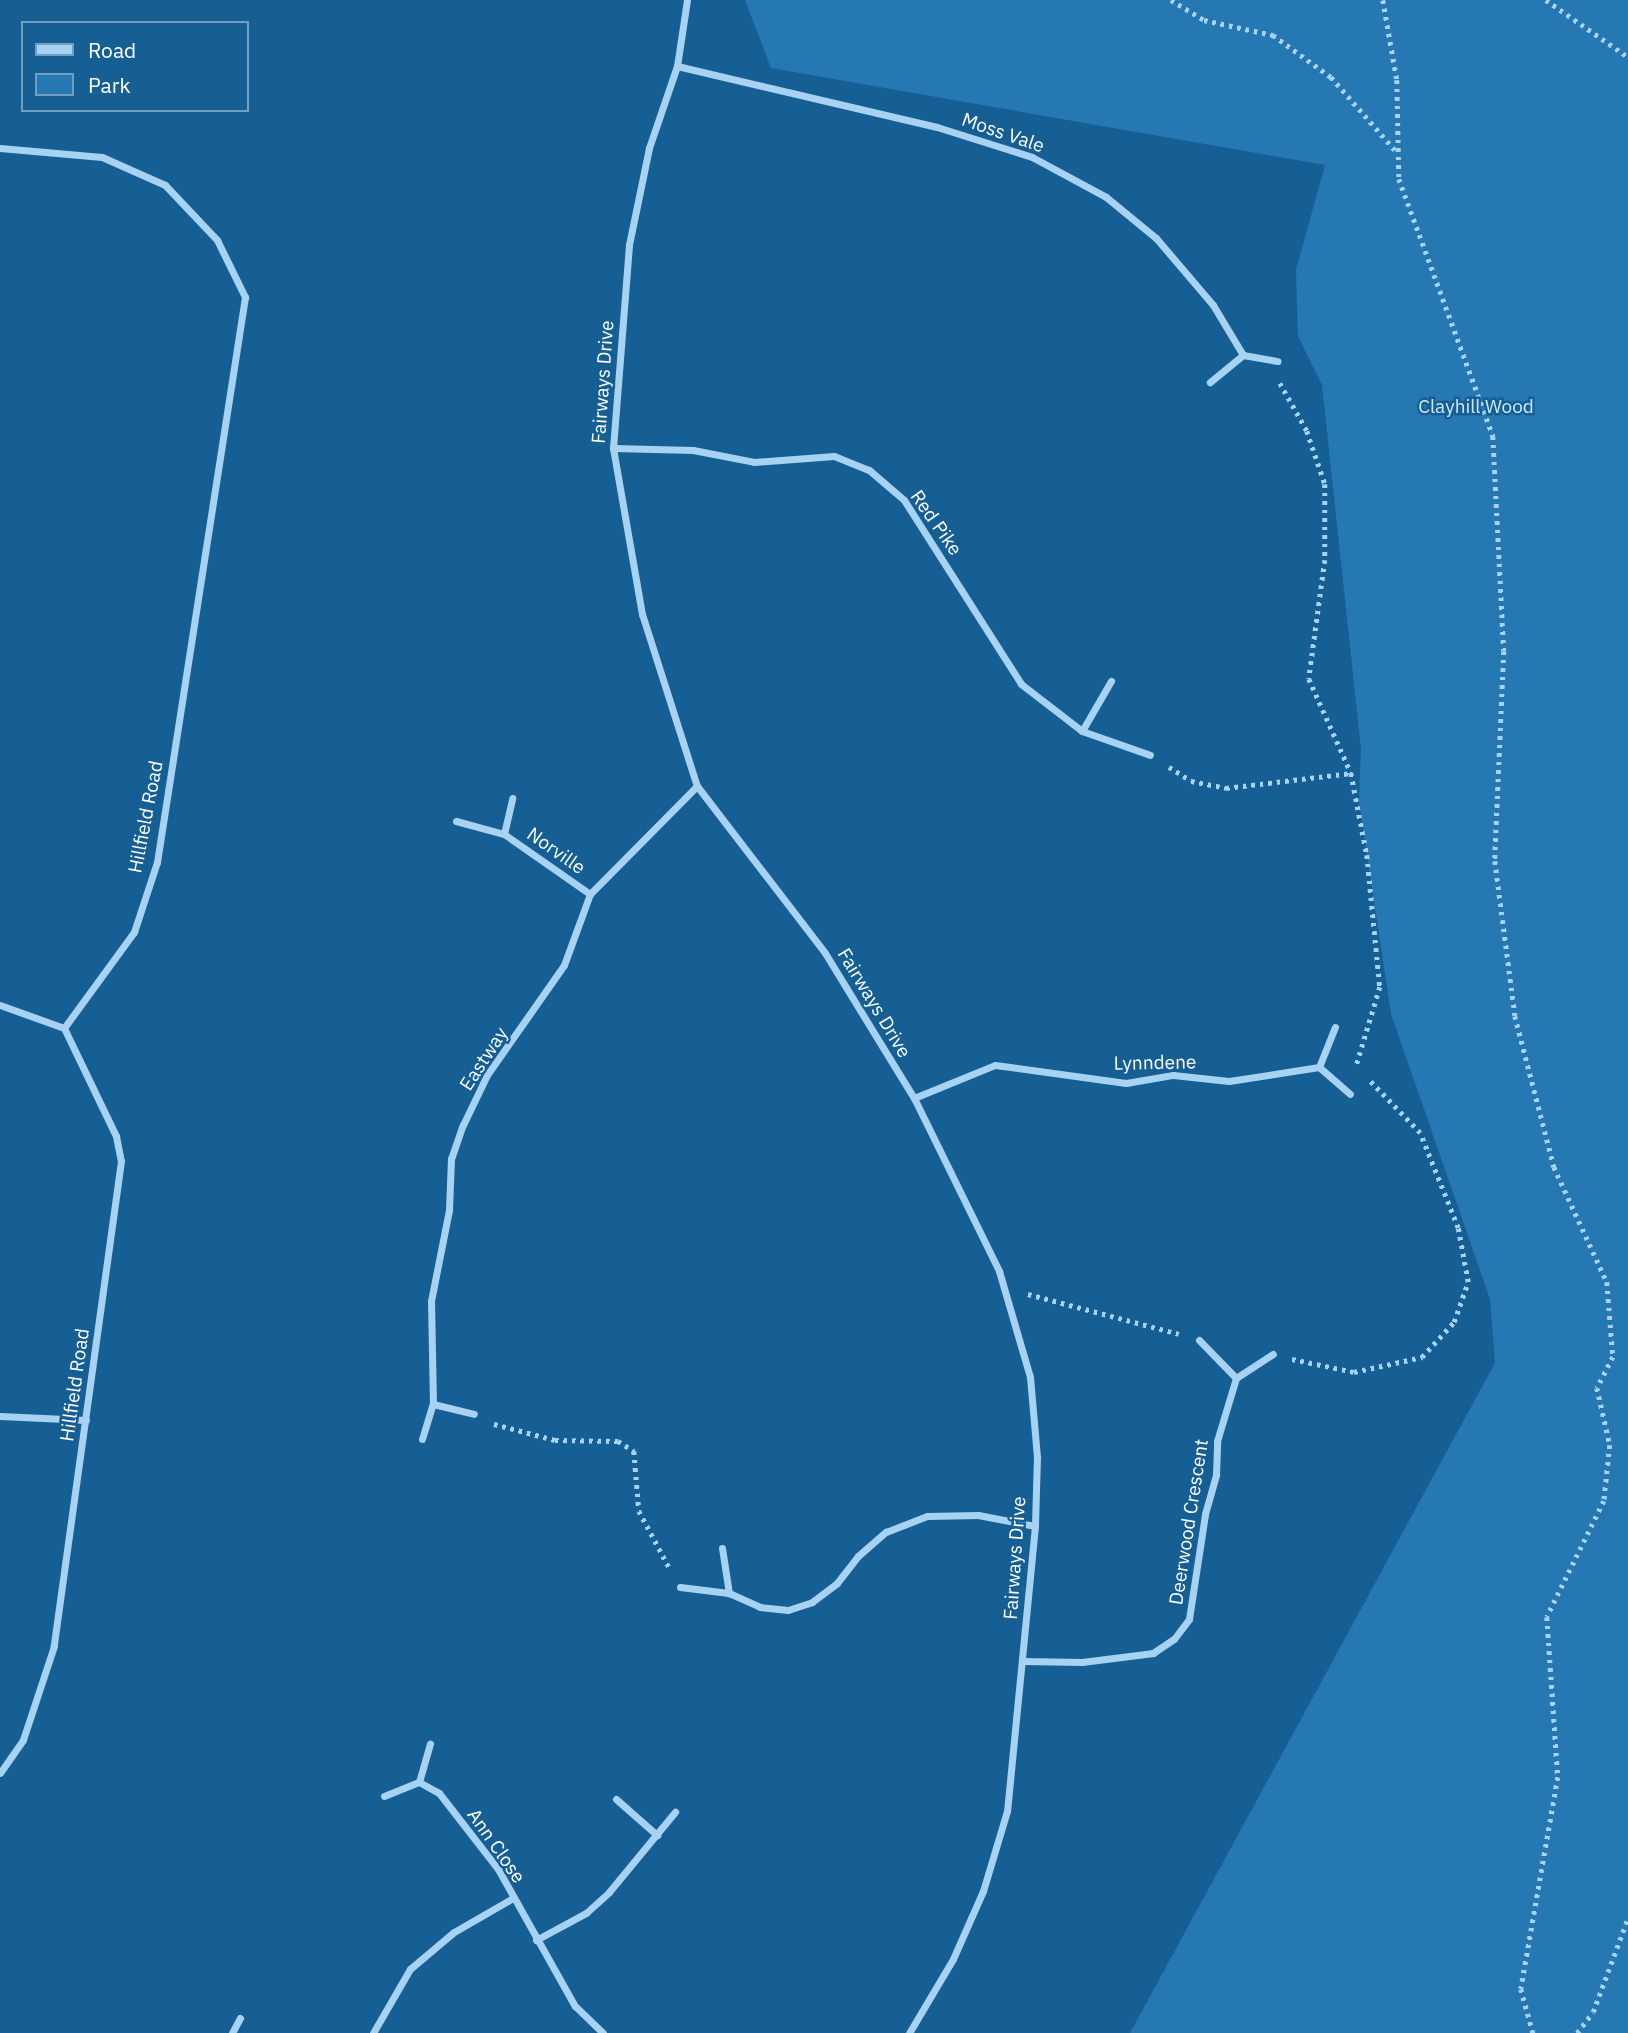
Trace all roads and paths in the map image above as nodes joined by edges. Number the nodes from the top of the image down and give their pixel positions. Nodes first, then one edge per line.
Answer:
1 (687, 0) edge
2 (1171, 0) edge
3 (1383, 0) edge
4 (1546, 0) edge
5 (1628, 57) edge
6 (677, 66) junction
7 (0, 148) edge
8 (1395, 150) junction
9 (1243, 355) junction
10 (1277, 361) joint
11 (1210, 382) dead end
12 (613, 448) junction
13 (1111, 681) dead end
14 (1082, 731) junction
15 (1150, 755) joint
16 (1351, 773) junction
17 (696, 786) junction
18 (512, 798) dead end
19 (456, 821) dead end
20 (504, 834) junction
21 (590, 894) junction
22 (0, 1005) edge
23 (1335, 1027) dead end
24 (64, 1028) junction
25 (1318, 1067) junction
26 (1350, 1094) dead end
27 (914, 1098) junction
28 (1004, 1288) junction
29 (1199, 1340) joint
30 (1273, 1354) joint
31 (1236, 1378) junction
32 (433, 1404) junction
33 (474, 1414) joint
34 (0, 1416) edge
35 (86, 1420) junction
36 (422, 1439) dead end
37 (1035, 1526) junction
38 (722, 1548) dead end
39 (680, 1587) joint
40 (729, 1593) junction
41 (1023, 1661) junction
42 (430, 1744) dead end
43 (0, 1773) edge
44 (418, 1782) junction
45 (384, 1796) dead end
46 (616, 1799) dead end
47 (675, 1812) dead end
48 (657, 1835) junction
49 (513, 1898) junction
50 (1628, 1918) edge
51 (536, 1940) junction
52 (240, 2018) dead end
53 (232, 2033) edge
54 (373, 2033) edge
55 (603, 2033) edge
56 (909, 2033) edge
57 (1533, 2033) edge
58 (1577, 2033) edge

1 - 6 street, Fairways Drive
2 - 8 path
3 - 8 path
4 - 5 path
6 - 9 street, Moss Vale
6 - 12 street, Fairways Drive
7 - 24 street, Hillfield Road
8 - 57 path
9 - 10 street
9 - 11 street
10 - 16 path
12 - 14 street, Red Pike
12 - 17 street, Fairways Drive
13 - 14 street
14 - 15 street, Red Pike
15 - 16 path
16 - 30 path
17 - 21 street, Eastway
17 - 27 street, Fairways Drive
18 - 20 street, Norville
19 - 20 street, Norville
20 - 21 street, Norville
21 - 32 street, Eastway
22 - 24 street
23 - 25 street
24 - 35 street, Hillfield Road
25 - 26 street
25 - 27 street, Lynndene
27 - 28 street, Fairways Drive
28 - 29 path
28 - 37 street, Fairways Drive
29 - 31 street
30 - 31 street
31 - 41 street, Deerwood Crescent
32 - 33 street
32 - 36 street, Eastway
33 - 39 path
34 - 35 street
35 - 43 street, Hillfield Road
37 - 40 street
37 - 41 street, Fairways Drive
38 - 40 street
39 - 40 street
41 - 56 street, Fairways Drive
42 - 44 street
44 - 45 street
44 - 49 street, Ann Close
46 - 48 street
47 - 48 street
48 - 51 street
49 - 51 street, Ann Close
49 - 54 street
50 - 58 path
51 - 55 street, Ann Close
52 - 53 street

